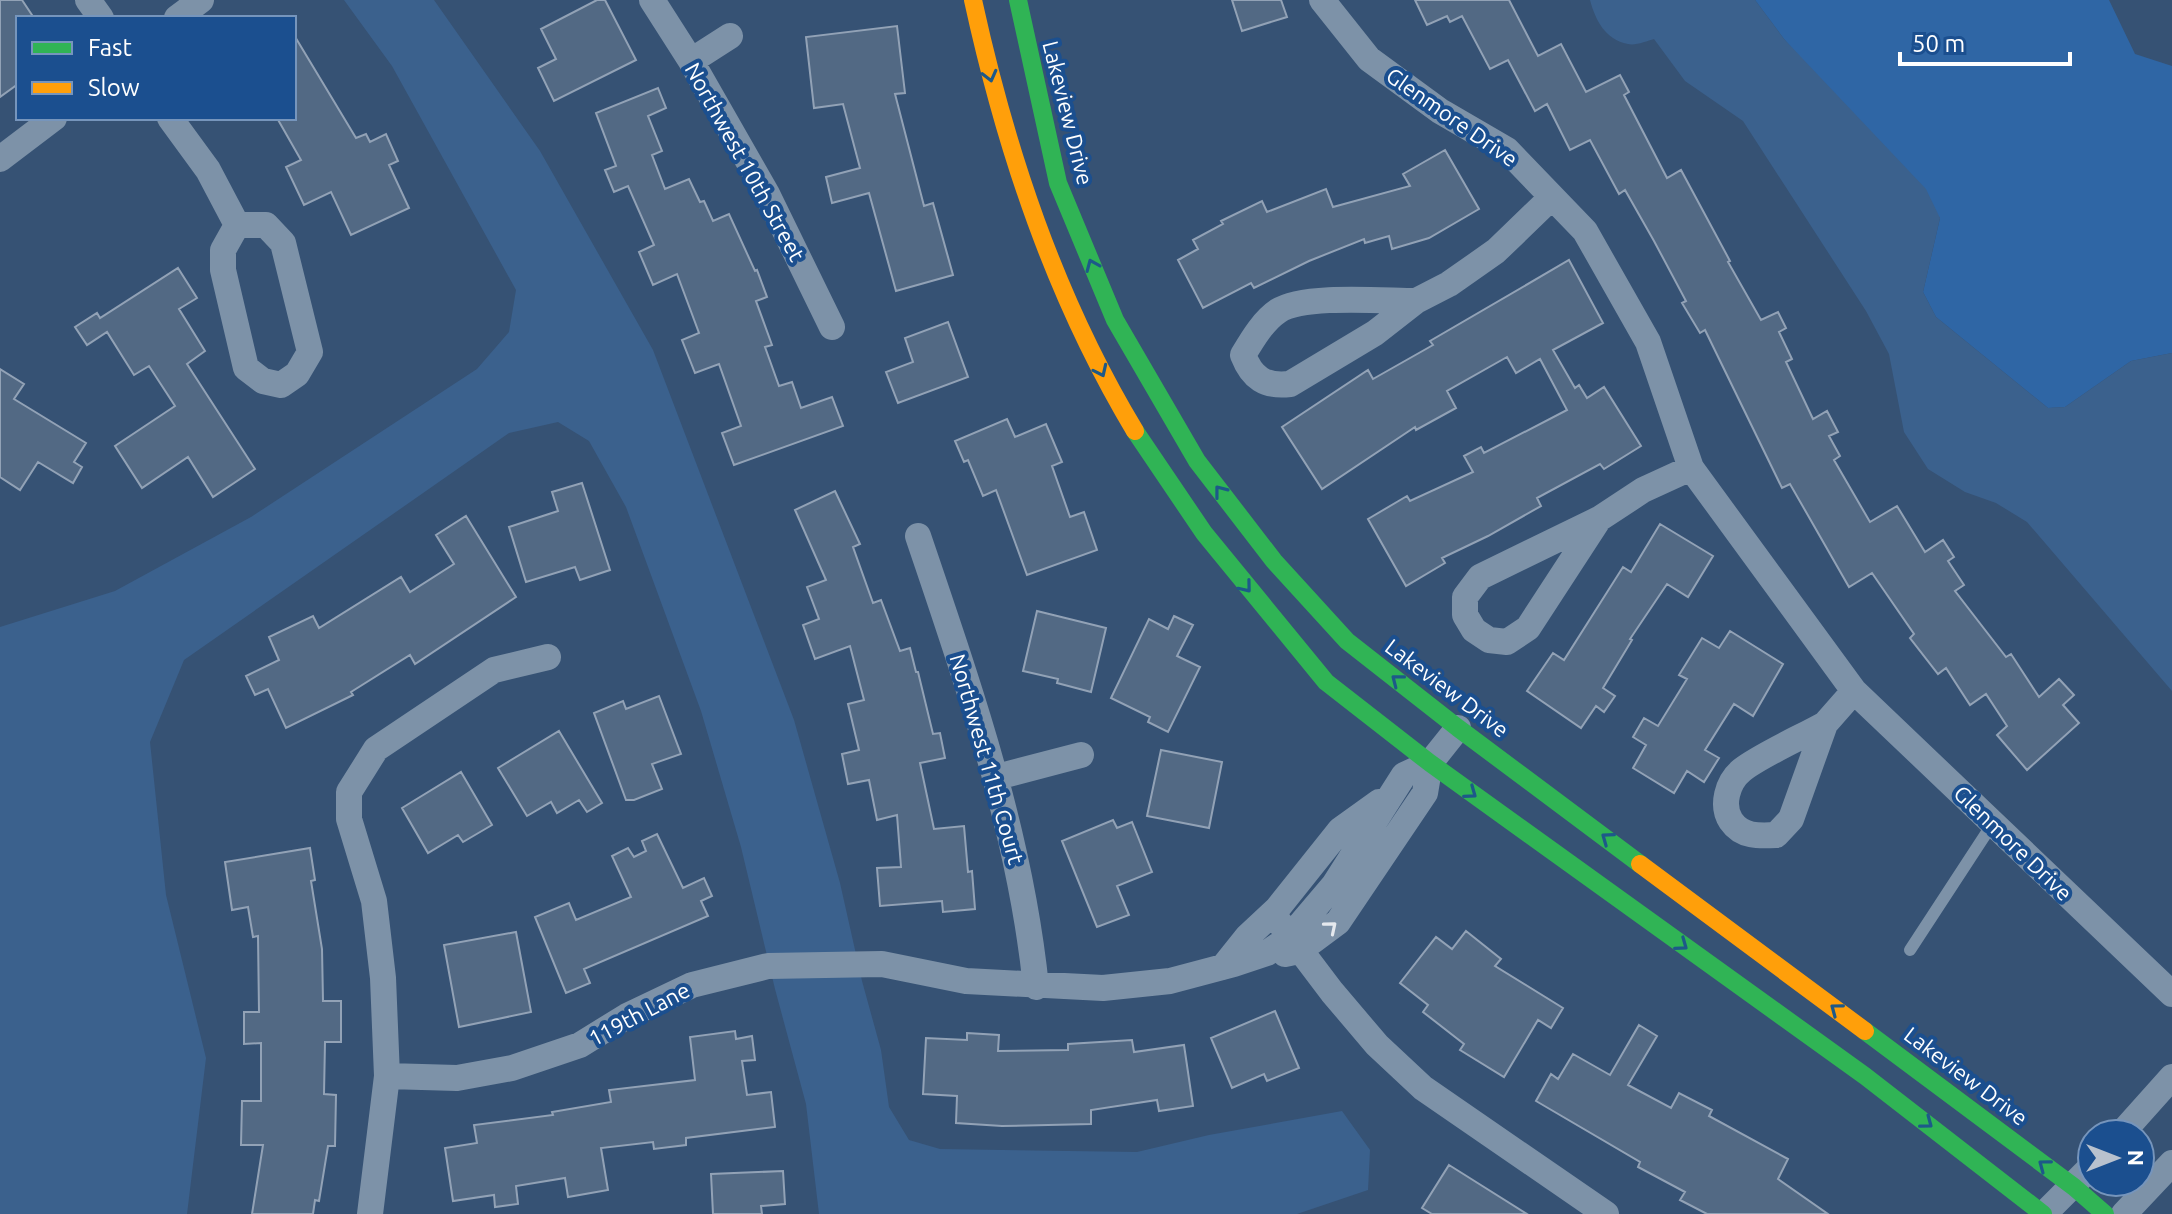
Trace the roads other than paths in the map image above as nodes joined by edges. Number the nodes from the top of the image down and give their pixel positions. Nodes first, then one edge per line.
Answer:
1 (201, 0) edge
2 (652, 0) edge
3 (973, 0) edge
4 (1018, 0) edge
5 (1322, 0) edge
6 (180, 16) edge
7 (730, 36) dead end
8 (691, 61) junction
9 (51, 120) edge
10 (171, 120) edge
11 (0, 159) edge
12 (1552, 197) junction
13 (237, 225) junction
14 (1416, 301) junction
15 (832, 327) dead end
16 (1691, 468) junction
17 (1599, 519) junction
18 (918, 536) dead end
19 (548, 657) dead end
20 (1854, 691) junction
21 (1825, 724) dead end
22 (1458, 728) junction
23 (1081, 755) dead end
24 (1430, 763) junction
25 (997, 777) junction
26 (1391, 794) junction
27 (1993, 823) junction
28 (1273, 914) junction
29 (1294, 944) junction
30 (1910, 950) dead end
31 (1229, 966) junction
32 (1036, 987) junction
33 (2172, 994) edge
34 (387, 1076) junction
35 (2172, 1077) edge
36 (2135, 1118) edge
37 (2172, 1163) edge
38 (2076, 1185) edge
39 (2074, 1187) junction
40 (1591, 1210) edge
41 (370, 1214) edge
42 (2044, 1214) edge
43 (2105, 1214) edge
44 (2124, 1214) edge

1 - 6 street
2 - 8 street, Northwest 10th Street
3 -> 24 street
22 -> 4 street, Lakeview Drive
5 - 12 street, Glenmore Drive
7 - 8 street
8 - 15 street, Northwest 10th Street
9 - 11 street
10 - 13 street
12 - 14 street
12 - 16 street, Glenmore Drive
13 - 13 street
14 - 14 street
16 - 17 street
16 - 20 street, Glenmore Drive
17 - 17 street
18 - 25 street, Northwest 11th Court
19 - 34 street
20 - 21 street
20 - 27 street, Glenmore Drive
22 - 24 street
39 -> 22 street, Lakeview Drive
23 - 25 street
24 - 26 street
29 -> 24 street
24 -> 42 street
25 - 32 street, Northwest 11th Court
26 - 28 street
26 - 29 street
27 - 30 lane
27 - 33 street, Glenmore Drive
28 - 29 street
28 - 31 street
29 - 31 street, 119th Lane
29 - 40 street
31 - 32 street, 119th Lane
32 - 34 street, 119th Lane
34 - 41 street
35 - 36 street
37 - 44 street
38 - 39 street
39 - 42 street
39 - 43 street, Lakeview Drive

